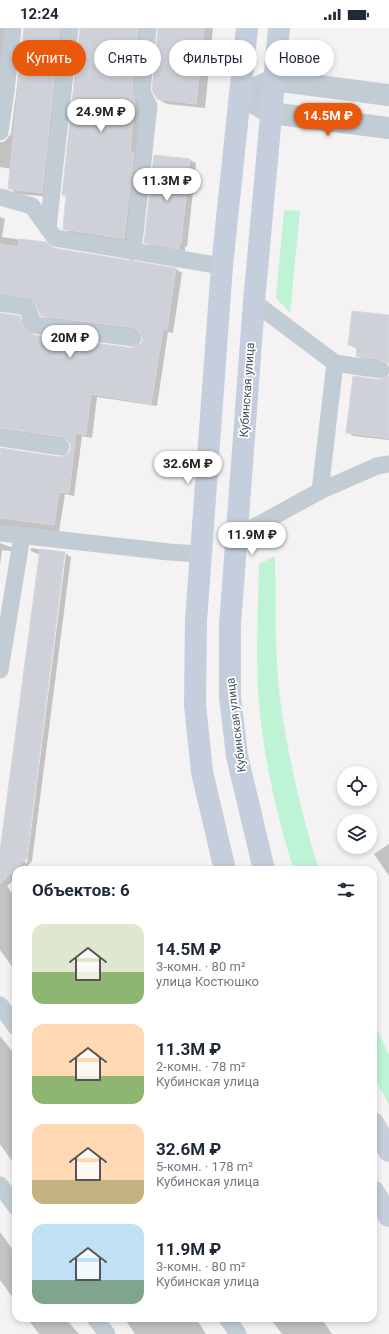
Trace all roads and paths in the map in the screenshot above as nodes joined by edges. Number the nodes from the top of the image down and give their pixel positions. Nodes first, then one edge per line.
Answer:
1 (13, 28) edge
2 (70, 28) edge
3 (148, 28) edge
4 (247, 28) edge
5 (279, 28) edge
6 (273, 80) junction
7 (3, 91) edge
8 (240, 95) junction
9 (389, 95) edge
10 (271, 112) junction
11 (389, 128) edge
12 (0, 132) edge
13 (0, 197) edge
14 (48, 228) junction
15 (133, 252) junction
16 (222, 266) junction
17 (254, 302) junction
18 (0, 303) edge
19 (133, 338) dead end
20 (335, 363) junction
21 (382, 370) dead end
22 (0, 438) edge
23 (61, 447) dead end
24 (389, 464) edge
25 (320, 490) junction
26 (0, 533) edge
27 (22, 536) junction
28 (236, 537) junction
29 (200, 554) junction
30 (0, 670) edge
31 (224, 866) edge
32 (263, 866) edge
33 (0, 1005) edge
34 (12, 1022) edge
35 (377, 1130) edge
36 (389, 1151) edge
37 (0, 1185) edge
38 (377, 1197) edge
39 (12, 1202) edge
40 (389, 1216) edge
41 (98, 1322) edge
42 (230, 1322) edge
43 (107, 1334) edge
44 (238, 1334) edge

1 - 7 lane
2 - 14 lane
3 - 15 lane
4 - 8 main road
5 - 6 main road, Кубинская улица
6 - 8 street
6 - 9 street
6 - 10 main road, Кубинская улица
7 - 12 lane
8 - 10 street
8 - 16 main road
10 - 11 street
10 - 17 main road, Кубинская улица
13 - 14 lane
14 - 15 lane
15 - 16 lane
16 - 29 main road
17 - 20 lane
17 - 28 main road, Кубинская улица
18 - 19 lane
20 - 21 lane
20 - 25 lane
22 - 23 lane
24 - 25 lane
25 - 28 lane
26 - 27 lane
27 - 29 lane
27 - 30 lane
28 - 32 main road, Кубинская улица
29 - 31 main road
33 - 34 lane
35 - 36 main road
37 - 39 lane
38 - 40 main road
41 - 43 lane
42 - 44 lane

